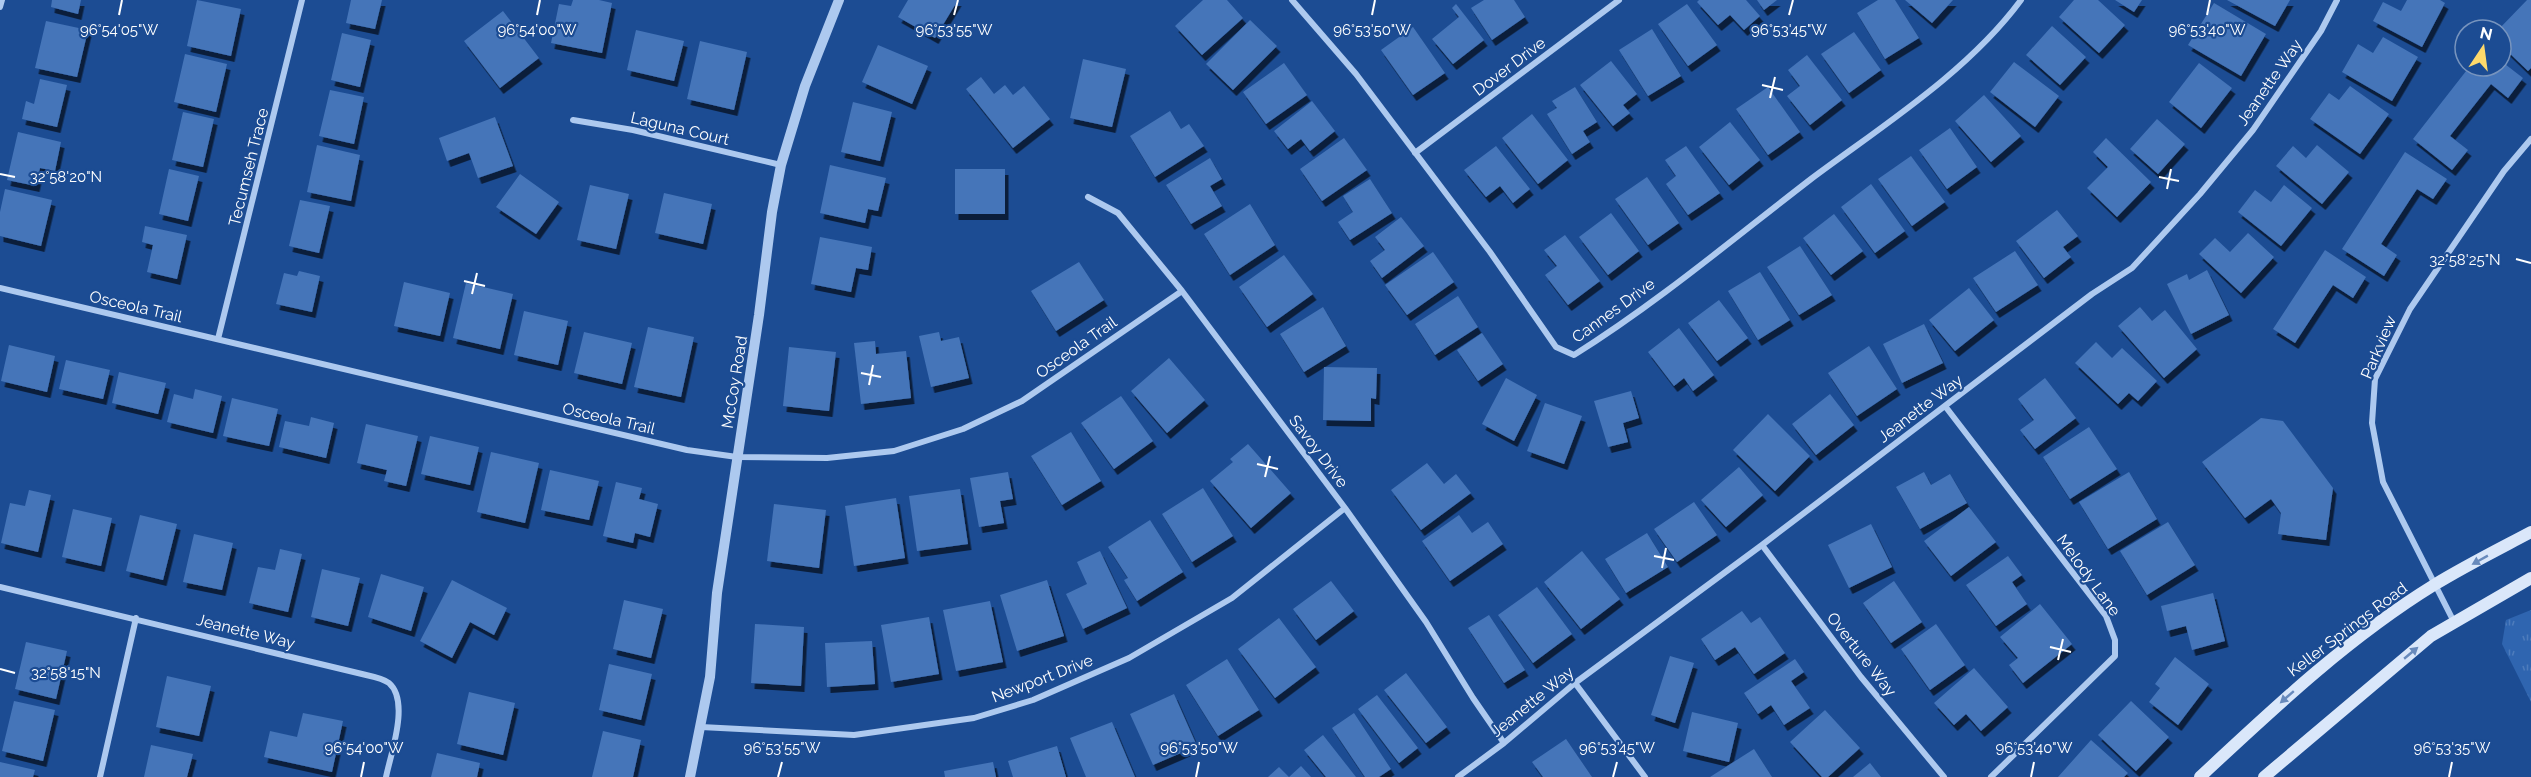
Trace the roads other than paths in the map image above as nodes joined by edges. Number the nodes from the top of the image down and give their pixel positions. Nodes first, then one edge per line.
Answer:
1 (2, 0) edge
2 (302, 0) edge
3 (839, 0) edge
4 (1292, 0) edge
5 (1619, 0) edge
6 (2021, 0) edge
7 (2337, 0) edge
8 (0, 7) edge
9 (573, 120) dead end
10 (2531, 139) edge
11 (1415, 153) junction
12 (781, 165) junction
13 (1088, 197) dead end
14 (0, 288) edge
15 (1182, 291) junction
16 (218, 339) junction
17 (1945, 406) junction
18 (737, 457) junction
19 (1345, 507) junction
20 (2531, 532) edge
21 (1762, 545) junction
22 (2531, 578) edge
23 (2434, 585) junction
24 (0, 587) edge
25 (136, 618) junction
26 (2454, 623) junction
27 (1575, 683) junction
28 (701, 727) junction
29 (1504, 743) junction
30 (99, 777) edge
31 (386, 777) edge
32 (690, 777) edge
33 (1458, 777) edge
34 (1645, 777) edge
35 (1944, 777) edge
36 (1991, 777) edge
37 (2200, 777) edge
38 (2264, 777) edge

1 - 8 street
2 - 16 street, Tecumseh Trace
3 - 12 street, McCoy Road
4 - 11 street, Cannes Drive
5 - 11 street, Dover Drive
6 - 11 street, Cannes Drive
7 - 17 street, Jeanette Way
9 - 12 street, Laguna Court
10 - 23 street, Parkview
12 - 18 street, McCoy Road
13 - 15 street, Savoy Drive
14 - 16 street, Osceola Trail
15 - 18 street, Osceola Trail
15 - 19 street, Savoy Drive
16 - 18 street, Osceola Trail
17 - 21 street, Jeanette Way
17 - 36 street, Melody Lane
18 - 28 street, McCoy Road
19 - 28 street, Newport Drive
19 - 29 street, Savoy Drive
20 -> 23 main road, Keller Springs Road
21 - 27 street, Jeanette Way
21 - 35 street, Overture Way
22 - 26 main road
23 - 26 street, Parkview
23 -> 37 main road, Keller Springs Road
24 - 25 street, Jeanette Way
25 - 30 street
25 - 31 street, Jeanette Way
38 -> 26 main road
27 - 29 street, Jeanette Way
27 - 34 street
28 - 32 street, McCoy Road
29 - 33 street, Jeanette Way

